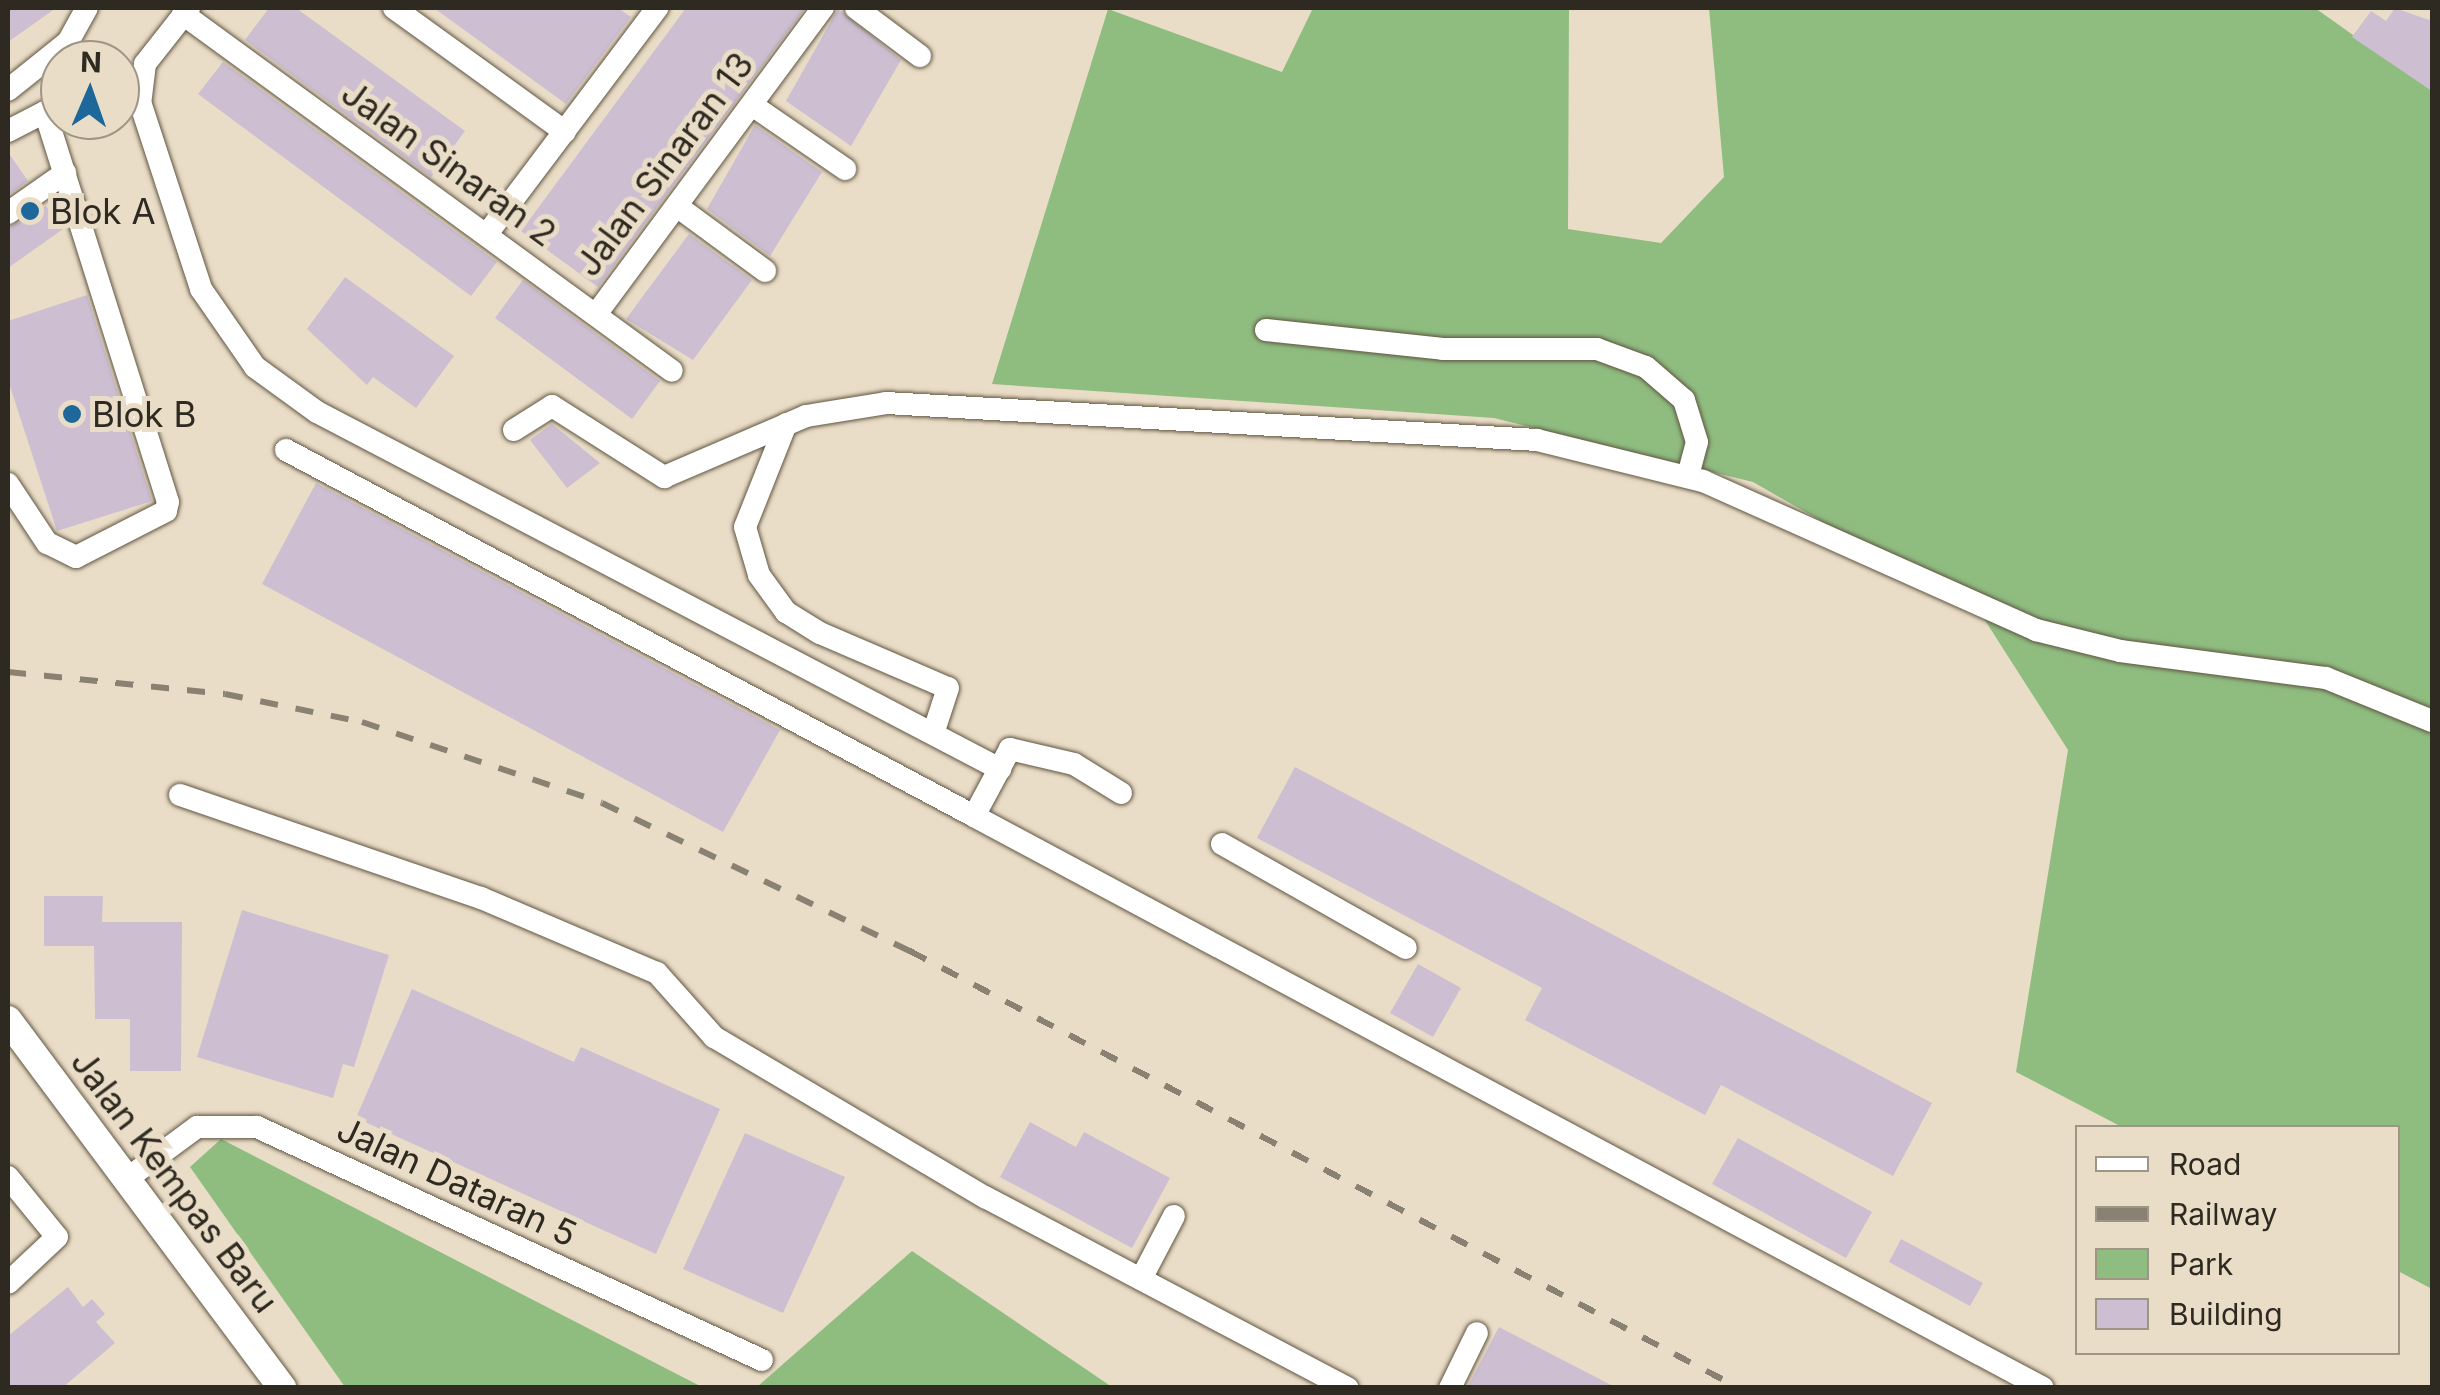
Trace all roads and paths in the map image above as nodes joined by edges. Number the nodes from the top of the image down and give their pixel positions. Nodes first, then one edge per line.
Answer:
1 (87, 8) edge
2 (394, 8) edge
3 (823, 8) edge
4 (856, 8) edge
5 (186, 11) edge
6 (646, 11) edge
7 (920, 56) dead end
8 (8, 90) edge
9 (752, 106) junction
10 (8, 131) edge
11 (565, 132) junction
12 (845, 169) dead end
13 (65, 172) junction
14 (678, 207) junction
15 (8, 213) edge
16 (487, 234) junction
17 (765, 270) dead end
18 (597, 312) junction
19 (1266, 330) dead end
20 (672, 372) dead end
21 (786, 424) junction
22 (514, 430) dead end
23 (286, 450) dead end
24 (1688, 476) junction
25 (8, 484) edge
26 (2432, 721) edge
27 (933, 734) junction
28 (1000, 769) junction
29 (1122, 793) dead end
30 (180, 795) dead end
31 (974, 816) junction
32 (1222, 844) dead end
33 (1406, 948) dead end
34 (8, 1020) edge
35 (8, 1177) edge
36 (128, 1178) junction
37 (1174, 1216) dead end
38 (1141, 1279) junction
39 (8, 1283) edge
40 (1478, 1333) dead end
41 (762, 1360) dead end
42 (282, 1388) edge
43 (1348, 1388) edge
44 (1450, 1388) edge
45 (2043, 1388) edge

1 - 8 street
2 - 11 street
3 - 9 street, Jalan Sinaran 13
4 - 7 street
5 - 16 street, Jalan Sinaran 2
5 - 27 street
6 - 11 street
9 - 12 street
9 - 14 street, Jalan Sinaran 13
10 - 13 street
11 - 16 street
13 - 15 street
13 - 25 street
14 - 17 street
14 - 18 street, Jalan Sinaran 13
16 - 18 street, Jalan Sinaran 2
18 - 20 street, Jalan Sinaran 2
19 - 24 street
21 - 22 street
21 - 24 street
21 - 27 street
23 - 31 street
24 - 26 street
27 - 28 street
28 - 29 street
28 - 31 street
30 - 38 street
31 - 45 street
32 - 33 street
34 - 36 main road, Jalan Kempas Baru
35 - 39 street
36 - 41 street, Jalan Dataran 5
36 - 42 main road, Jalan Kempas Baru
37 - 38 street
38 - 43 street
40 - 44 street

